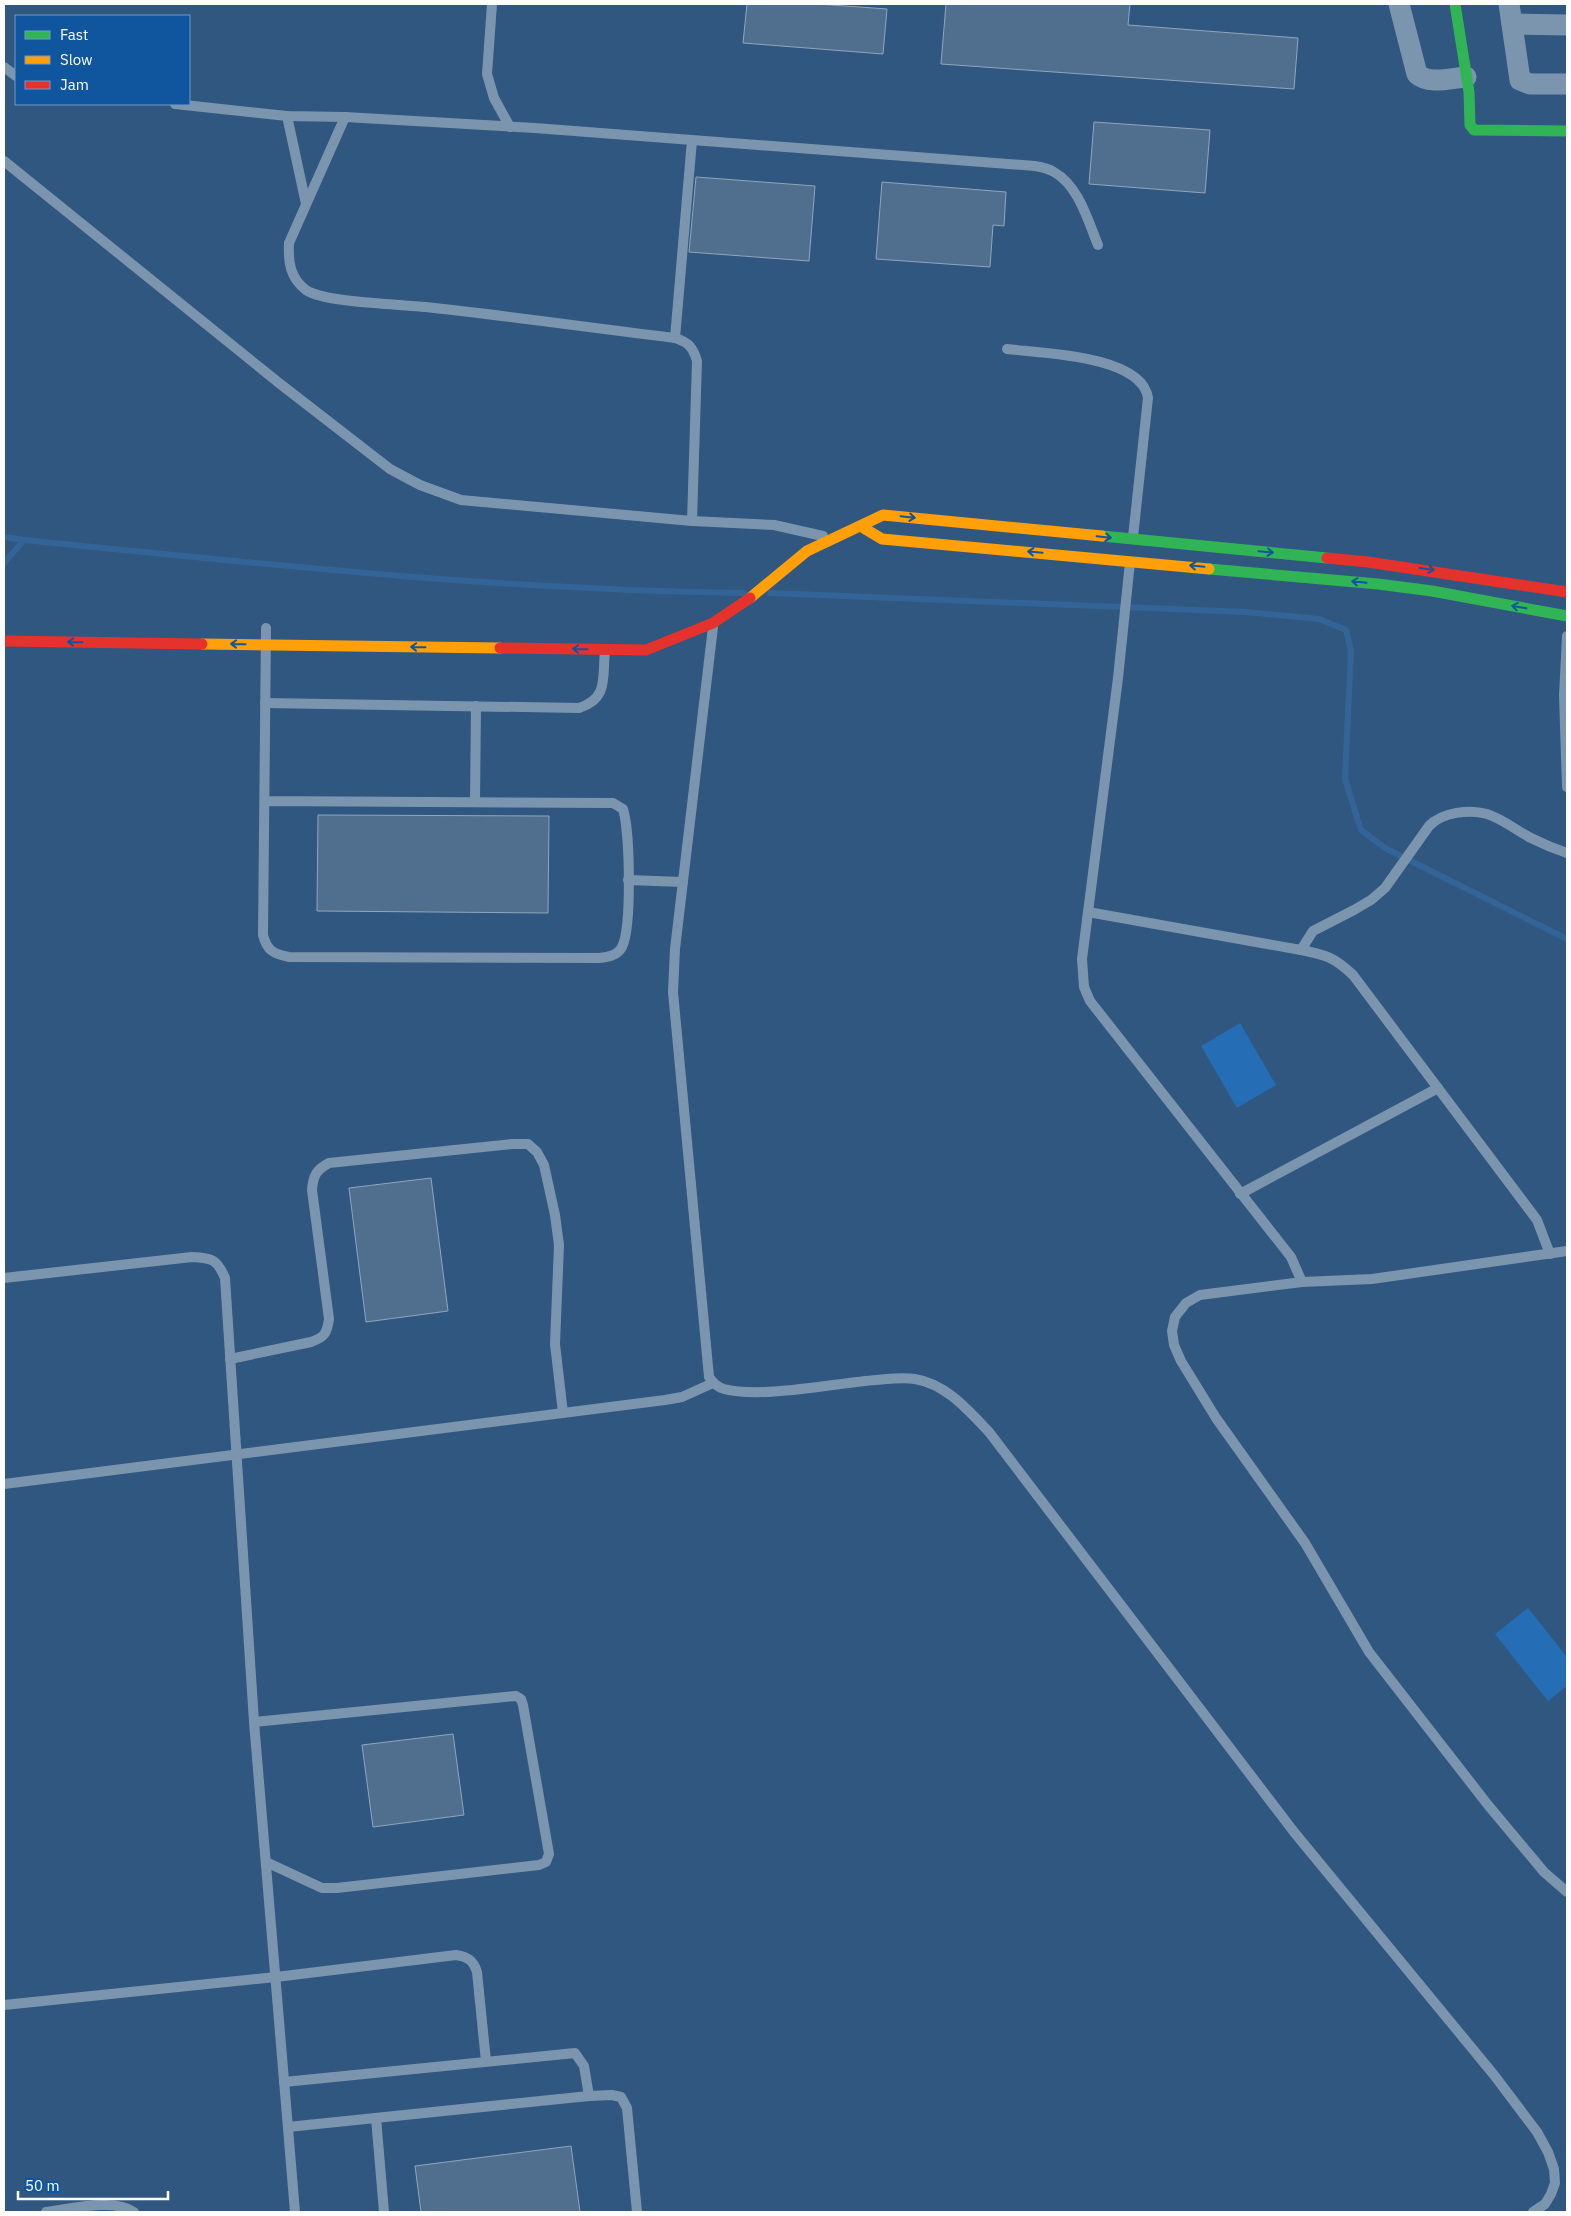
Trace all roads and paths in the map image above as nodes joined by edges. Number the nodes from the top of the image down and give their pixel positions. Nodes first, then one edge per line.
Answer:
1 (492, 4) edge
2 (1399, 4) edge
3 (1455, 4) edge
4 (1510, 14) edge
5 (1567, 25) edge
6 (4, 68) edge
7 (15, 75) edge
8 (1466, 77) junction
9 (1567, 84) edge
10 (184, 105) edge
11 (287, 116) junction
12 (346, 117) junction
13 (510, 127) junction
14 (1567, 131) edge
15 (692, 140) junction
16 (4, 161) edge
17 (306, 204) junction
18 (1098, 246) dead end
19 (674, 338) junction
20 (1007, 349) dead end
21 (692, 521) junction
22 (862, 527) junction
23 (831, 538) junction
24 (1132, 550) junction
25 (1567, 592) edge
26 (1567, 616) edge
27 (714, 623) junction
28 (266, 628) dead end
29 (1567, 636) edge
30 (4, 641) edge
31 (266, 645) junction
32 (605, 650) junction
33 (265, 703) junction
34 (476, 706) junction
35 (1567, 787) edge
36 (264, 802) junction
37 (475, 802) junction
38 (1567, 852) edge
39 (628, 880) junction
40 (683, 882) junction
41 (1088, 912) junction
42 (1301, 950) junction
43 (1438, 1088) junction
44 (1240, 1194) junction
45 (1567, 1251) edge
46 (1550, 1254) junction
47 (4, 1278) edge
48 (1302, 1282) junction
49 (230, 1359) junction
50 (713, 1383) junction
51 (564, 1413) junction
52 (236, 1455) junction
53 (4, 1484) edge
54 (254, 1722) junction
55 (266, 1862) junction
56 (1567, 1892) edge
57 (276, 1977) junction
58 (4, 2005) edge
59 (486, 2061) junction
60 (284, 2082) junction
61 (589, 2096) junction
62 (376, 2118) junction
63 (288, 2126) junction
64 (46, 2212) edge
65 (134, 2212) edge
66 (295, 2212) edge
67 (384, 2212) edge
68 (637, 2212) edge
69 (1532, 2212) edge

1 - 13 lane
2 - 8 street
3 - 8 street
4 - 5 street
4 - 9 street
6 - 7 lane
8 - 14 street
10 - 11 lane
11 - 12 lane
11 - 17 lane
12 - 13 lane
12 - 17 lane
13 - 15 lane
15 - 18 lane
15 - 19 lane
16 - 21 lane
17 - 19 lane
19 - 21 lane
20 - 24 lane
21 - 23 lane
22 - 23 street
24 -> 22 street
22 -> 24 street
23 - 27 street
24 -> 25 street
26 -> 24 street
24 - 41 lane
27 - 32 street
27 - 40 lane
28 - 31 lane
29 - 35 lane
31 -> 30 street
32 -> 31 street
31 - 33 lane
32 - 34 lane
33 - 34 lane
33 - 36 lane
34 - 37 lane
36 - 37 lane
36 - 39 lane
37 - 39 lane
38 - 42 lane
39 - 40 lane
40 - 50 lane
41 - 42 lane
41 - 44 lane
42 - 43 lane
43 - 44 lane
43 - 46 lane
44 - 48 lane
45 - 46 lane
46 - 48 lane
47 - 49 lane
48 - 56 lane
49 - 51 lane
49 - 52 lane
50 - 51 lane
50 - 69 lane
51 - 52 lane
52 - 53 lane
52 - 54 lane
54 - 55 lane
54 - 55 lane
55 - 57 lane
57 - 58 lane
57 - 59 lane
57 - 60 lane
59 - 60 lane
59 - 61 lane
60 - 63 lane
61 - 62 lane
61 - 68 lane
62 - 63 lane
62 - 67 lane
63 - 66 lane
64 - 65 lane

